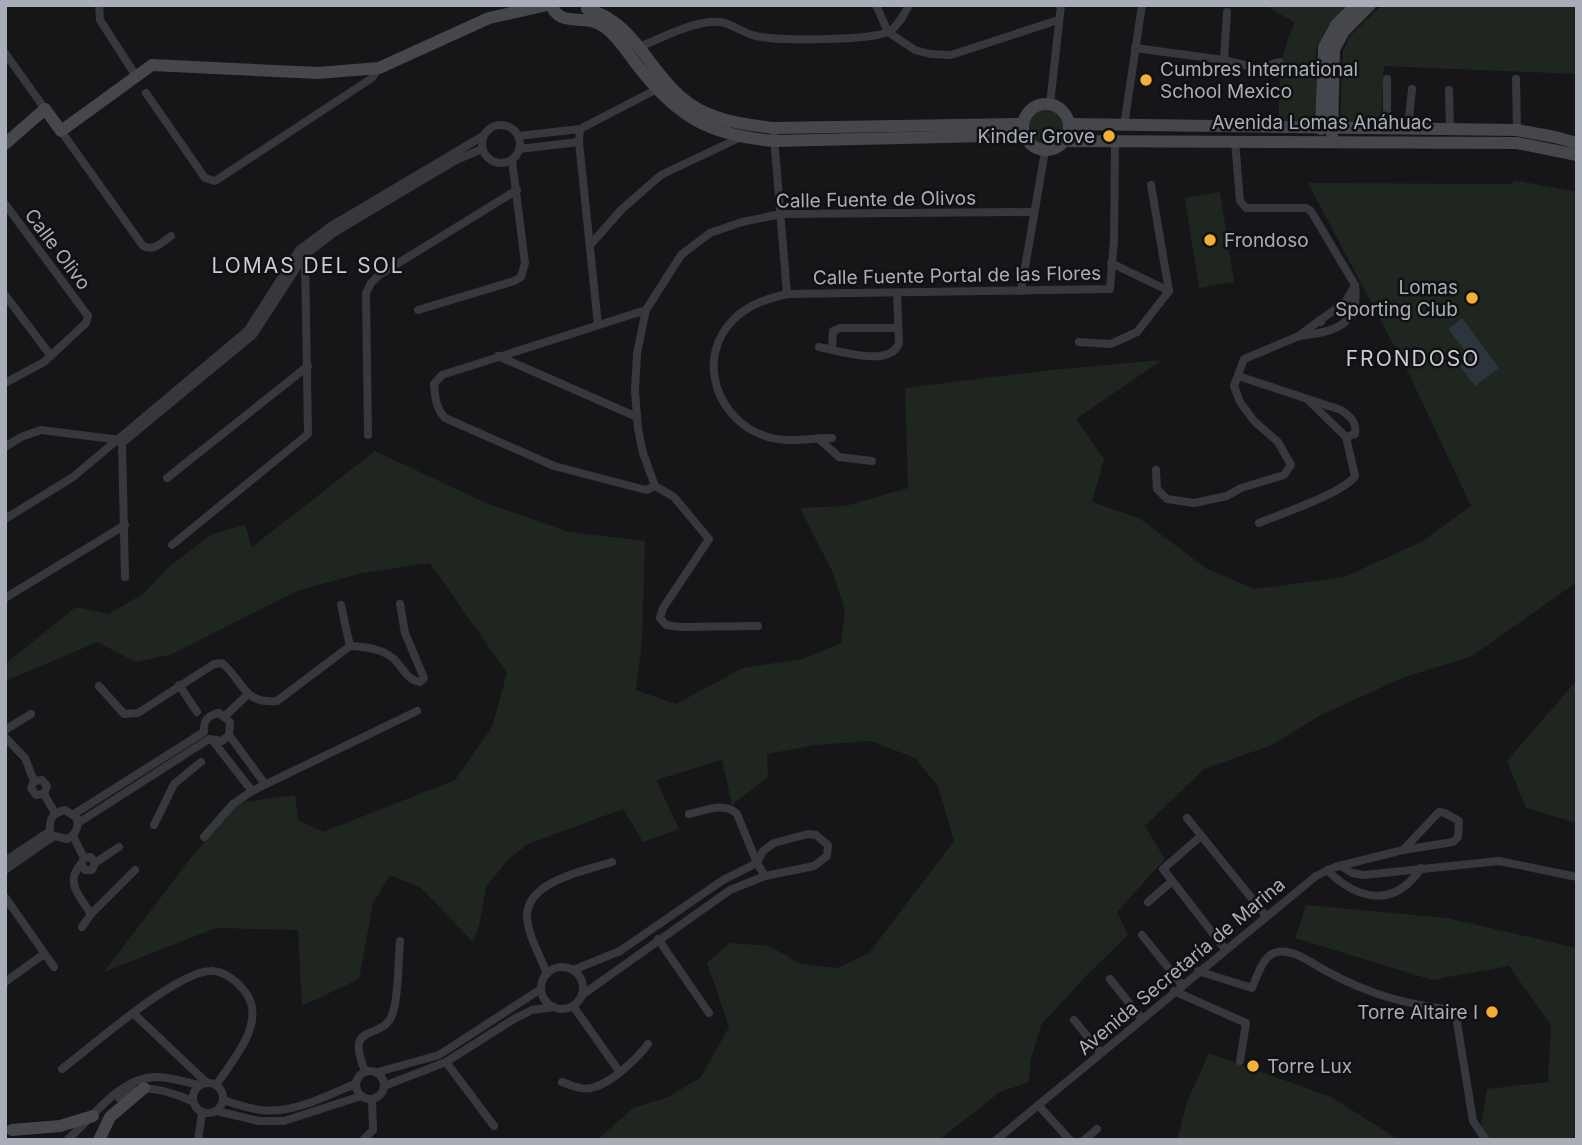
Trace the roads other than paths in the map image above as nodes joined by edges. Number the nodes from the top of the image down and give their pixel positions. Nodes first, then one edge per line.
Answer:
1 (99, 5) edge
2 (549, 5) edge
3 (876, 5) edge
4 (909, 5) edge
5 (1061, 5) edge
6 (1142, 5) edge
7 (1356, 5) edge
8 (1370, 5) edge
9 (585, 11) edge
10 (1227, 12) dead end
11 (1058, 20) junction
12 (888, 32) junction
13 (639, 47) junction
14 (1135, 48) junction
15 (5, 53) edge
16 (1224, 60) junction
17 (1280, 62) dead end
18 (379, 68) junction
19 (136, 76) junction
20 (1387, 79) dead end
21 (1516, 79) dead end
22 (662, 86) junction
23 (1412, 89) dead end
24 (1449, 90) dead end
25 (146, 93) dead end
26 (1050, 104) junction
27 (45, 108) junction
28 (1069, 124) junction
29 (1124, 126) junction
30 (1387, 127) junction
31 (1326, 128) junction
32 (1408, 128) junction
33 (1024, 129) junction
34 (1450, 129) junction
35 (580, 130) junction
36 (1517, 130) junction
37 (61, 131) junction
38 (774, 134) junction
39 (483, 136) junction
40 (518, 136) junction
41 (739, 138) junction
42 (1065, 141) junction
43 (1235, 141) junction
44 (1309, 141) junction
45 (579, 142) junction
46 (1115, 142) junction
47 (5, 144) edge
48 (1577, 144) edge
49 (482, 149) junction
50 (519, 149) junction
51 (1045, 151) junction
52 (1577, 155) edge
53 (512, 160) junction
54 (1151, 185) dead end
55 (517, 190) junction
56 (5, 204) edge
57 (1033, 212) junction
58 (781, 214) junction
59 (171, 236) dead end
60 (591, 244) junction
61 (302, 253) junction
62 (1111, 263) junction
63 (1355, 285) junction
64 (1021, 291) junction
65 (1169, 291) junction
66 (787, 294) junction
67 (897, 294) junction
68 (5, 295) edge
69 (1345, 303) junction
70 (418, 310) dead end
71 (646, 310) junction
72 (1355, 311) junction
73 (1320, 320) junction
74 (598, 325) junction
75 (898, 328) junction
76 (1325, 333) junction
77 (1299, 336) junction
78 (1079, 342) dead end
79 (819, 347) dead end
80 (832, 349) junction
81 (51, 356) junction
82 (498, 356) junction
83 (308, 366) junction
84 (1238, 376) junction
85 (5, 383) edge
86 (1308, 400) junction
87 (637, 417) junction
88 (368, 435) dead end
89 (1346, 437) junction
90 (818, 438) junction
91 (832, 438) dead end
92 (120, 440) junction
93 (5, 447) edge
94 (872, 461) dead end
95 (1156, 470) dead end
96 (167, 478) dead end
97 (655, 486) junction
98 (5, 519) edge
99 (1259, 523) dead end
100 (125, 525) junction
101 (5, 526) edge
102 (172, 545) dead end
103 (125, 577) dead end
104 (5, 598) edge
105 (400, 604) dead end
106 (341, 605) dead end
107 (758, 626) dead end
108 (350, 646) junction
109 (99, 685) dead end
110 (179, 685) junction
111 (248, 694) junction
112 (417, 711) dead end
113 (197, 712) dead end
114 (31, 715) dead end
115 (226, 716) junction
116 (5, 730) edge
117 (229, 735) junction
118 (5, 737) edge
119 (213, 741) junction
120 (183, 756) junction
121 (201, 762) dead end
122 (191, 769) junction
123 (256, 772) junction
124 (243, 779) junction
125 (265, 785) junction
126 (252, 791) junction
127 (55, 813) junction
128 (689, 814) dead end
129 (1187, 818) dead end
130 (76, 819) junction
131 (155, 825) dead end
132 (73, 835) junction
133 (1201, 836) junction
134 (204, 837) dead end
135 (119, 847) dead end
136 (1403, 850) junction
137 (5, 861) edge
138 (82, 861) junction
139 (612, 862) dead end
140 (757, 863) junction
141 (1341, 866) junction
142 (1421, 868) junction
143 (5, 870) edge
144 (135, 870) dead end
145 (1327, 870) junction
146 (765, 876) junction
147 (1577, 877) edge
148 (1171, 882) junction
149 (5, 897) edge
150 (1148, 901) dead end
151 (91, 915) junction
152 (1266, 916) junction
153 (82, 927) dead end
154 (1142, 934) dead end
155 (658, 939) junction
156 (400, 941) dead end
157 (1225, 949) junction
158 (44, 954) junction
159 (54, 967) dead end
160 (573, 970) junction
161 (1198, 971) junction
162 (547, 974) junction
163 (1110, 979) dead end
164 (5, 982) edge
165 (1178, 988) junction
166 (541, 989) junction
167 (582, 995) junction
168 (573, 1006) junction
169 (554, 1007) junction
170 (134, 1013) junction
171 (709, 1013) dead end
172 (1141, 1018) junction
173 (1074, 1020) dead end
174 (648, 1045) dead end
175 (1101, 1053) junction
176 (1240, 1061) dead end
177 (446, 1062) junction
178 (62, 1069) dead end
179 (365, 1071) junction
180 (378, 1072) junction
181 (619, 1072) junction
182 (562, 1083) dead end
183 (207, 1084) junction
184 (355, 1084) junction
185 (384, 1086) junction
186 (144, 1088) junction
187 (361, 1096) junction
188 (372, 1099) junction
189 (223, 1100) junction
190 (192, 1101) junction
191 (1039, 1106) junction
192 (217, 1111) junction
193 (202, 1112) junction
194 (93, 1116) junction
195 (494, 1126) dead end
196 (9, 1128) edge
197 (1097, 1129) dead end
198 (70, 1137) edge
199 (32, 1140) edge
200 (99, 1140) edge
201 (198, 1140) edge
202 (363, 1140) edge
203 (996, 1140) edge
204 (1070, 1140) edge
205 (1084, 1140) edge
206 (1486, 1140) edge

1 - 19 street
2 - 9 main road
2 - 18 main road
3 - 12 street
4 - 12 street
5 - 11 street
6 - 14 street
7 - 31 main road
8 - 31 main road
9 - 13 main road
9 - 22 main road
10 - 16 street
11 - 12 street
11 - 26 street
12 - 13 street
13 - 22 main road
14 - 16 street
14 - 29 street
15 - 27 street
16 - 17 street
18 - 19 main road
18 - 25 street
19 - 37 main road
20 - 30 street
21 - 36 street
22 - 35 street
22 - 38 main road
22 - 41 main road
23 - 32 street
24 - 34 street
26 - 28 main road
26 - 33 main road
27 - 37 main road
27 - 47 main road
28 - 29 main road, Avenida Lomas Anáhuac
28 - 42 main road
29 - 31 main road, Avenida Lomas Anáhuac
30 - 31 main road, Avenida Lomas Anáhuac
30 - 32 main road, Avenida Lomas Anáhuac
31 - 44 main road
32 - 34 main road, Avenida Lomas Anáhuac
33 - 38 main road
33 - 51 main road
34 - 36 main road, Avenida Lomas Anáhuac
35 - 40 street
35 - 45 street
36 - 48 main road, Avenida Lomas Anáhuac
37 - 59 street
38 - 41 main road
38 - 58 street
39 - 40 street
39 - 49 street
39 - 61 street
40 - 50 street
41 - 60 street
42 - 46 main road, Avenida Lomas Anáhuac
42 - 51 main road
43 - 44 main road, Avenida Lomas Anáhuac
43 - 46 main road, Avenida Lomas Anáhuac
43 - 63 street
44 - 52 main road, Avenida Lomas Anáhuac
45 - 50 street
45 - 60 street
46 - 62 street, Calle Fuente Portal de las Flores
49 - 53 street
49 - 61 street
50 - 53 street
51 - 57 street
53 - 55 street
54 - 65 street
55 - 70 street
55 - 88 street
56 - 81 street, Calle Olivo
57 - 58 street, Calle Fuente de Olivos
57 - 64 street
58 - 66 street
58 - 71 street, Calle Fuente de Olivos
60 - 74 street
61 - 83 street
61 - 92 street
62 - 64 street, Calle Fuente Portal de las Flores
62 - 65 street
63 - 69 street
63 - 72 street
64 - 67 street, Calle Fuente Portal de las Flores
65 - 78 street
66 - 67 street, Calle Fuente Portal de las Flores
66 - 90 street, Calle Fuente Portal de las Flores
67 - 75 street
68 - 81 street
69 - 72 street
69 - 73 street
71 - 74 street
71 - 87 street, Calle Fuente de Olivos
72 - 76 street
73 - 76 street
73 - 77 street
74 - 82 street
75 - 80 street
75 - 80 street
76 - 77 street
77 - 84 street
79 - 80 street
81 - 85 street
82 - 87 street
82 - 97 street
83 - 96 street
83 - 102 street
84 - 86 street
84 - 95 street
86 - 89 street
86 - 89 street
87 - 97 street, Calle Fuente de Olivos
89 - 99 street
90 - 91 street, Calle Fuente Portal de las Flores
90 - 94 street
92 - 93 street
92 - 98 street
92 - 100 street
92 - 101 street
97 - 107 street
100 - 103 street
100 - 104 street
105 - 108 street
106 - 108 street
108 - 111 street
109 - 110 street
110 - 111 street
110 - 113 street
111 - 115 street
112 - 125 street
114 - 116 street
115 - 117 street
115 - 130 street
117 - 119 street
117 - 123 street
118 - 127 street
119 - 120 street
119 - 124 street
120 - 122 street
120 - 130 street
121 - 122 street
122 - 131 street
123 - 124 street
123 - 125 street
124 - 126 street
125 - 126 street
126 - 134 street
127 - 130 street
127 - 137 street
128 - 140 street
129 - 133 street
130 - 132 street
132 - 138 street
132 - 143 street
133 - 148 street
133 - 152 street
135 - 138 street
136 - 136 street, Avenida Secretaría de Marina
136 - 141 street, Avenida Secretaría de Marina
138 - 151 street
139 - 162 street
140 - 146 street
140 - 146 street
140 - 160 street
141 - 142 street
141 - 145 street, Avenida Secretaría de Marina
142 - 145 street
142 - 147 street
144 - 151 street
145 - 152 street, Avenida Secretaría de Marina
146 - 155 street
148 - 150 street
148 - 157 street
149 - 158 street
151 - 153 street
152 - 157 street, Avenida Secretaría de Marina
154 - 165 street
155 - 167 street
155 - 171 street
156 - 179 street
157 - 161 street, Avenida Secretaría de Marina
158 - 159 street
158 - 164 street
160 - 162 street
160 - 167 street
161 - 165 street, Avenida Secretaría de Marina
161 - 206 street
162 - 166 street
163 - 172 street
165 - 172 street, Avenida Secretaría de Marina
165 - 176 street
166 - 169 street
166 - 180 street
167 - 168 street
168 - 169 street
168 - 181 street
169 - 177 street
170 - 178 street
170 - 183 street
170 - 183 street
172 - 175 street, Avenida Secretaría de Marina
173 - 175 street
174 - 181 street
175 - 191 street, Avenida Secretaría de Marina
177 - 185 street
177 - 195 street
179 - 180 street
179 - 184 street
180 - 185 street
181 - 182 street
183 - 189 street
183 - 190 street
183 - 194 street
184 - 187 street
184 - 189 street
185 - 188 street
186 - 190 street
186 - 194 street
186 - 200 main road
187 - 188 street
187 - 192 street
188 - 202 street
189 - 192 street
190 - 193 street
191 - 203 street, Avenida Secretaría de Marina
191 - 204 street
192 - 193 street
193 - 201 street
194 - 196 main road
194 - 198 street
196 - 199 main road
197 - 205 street

